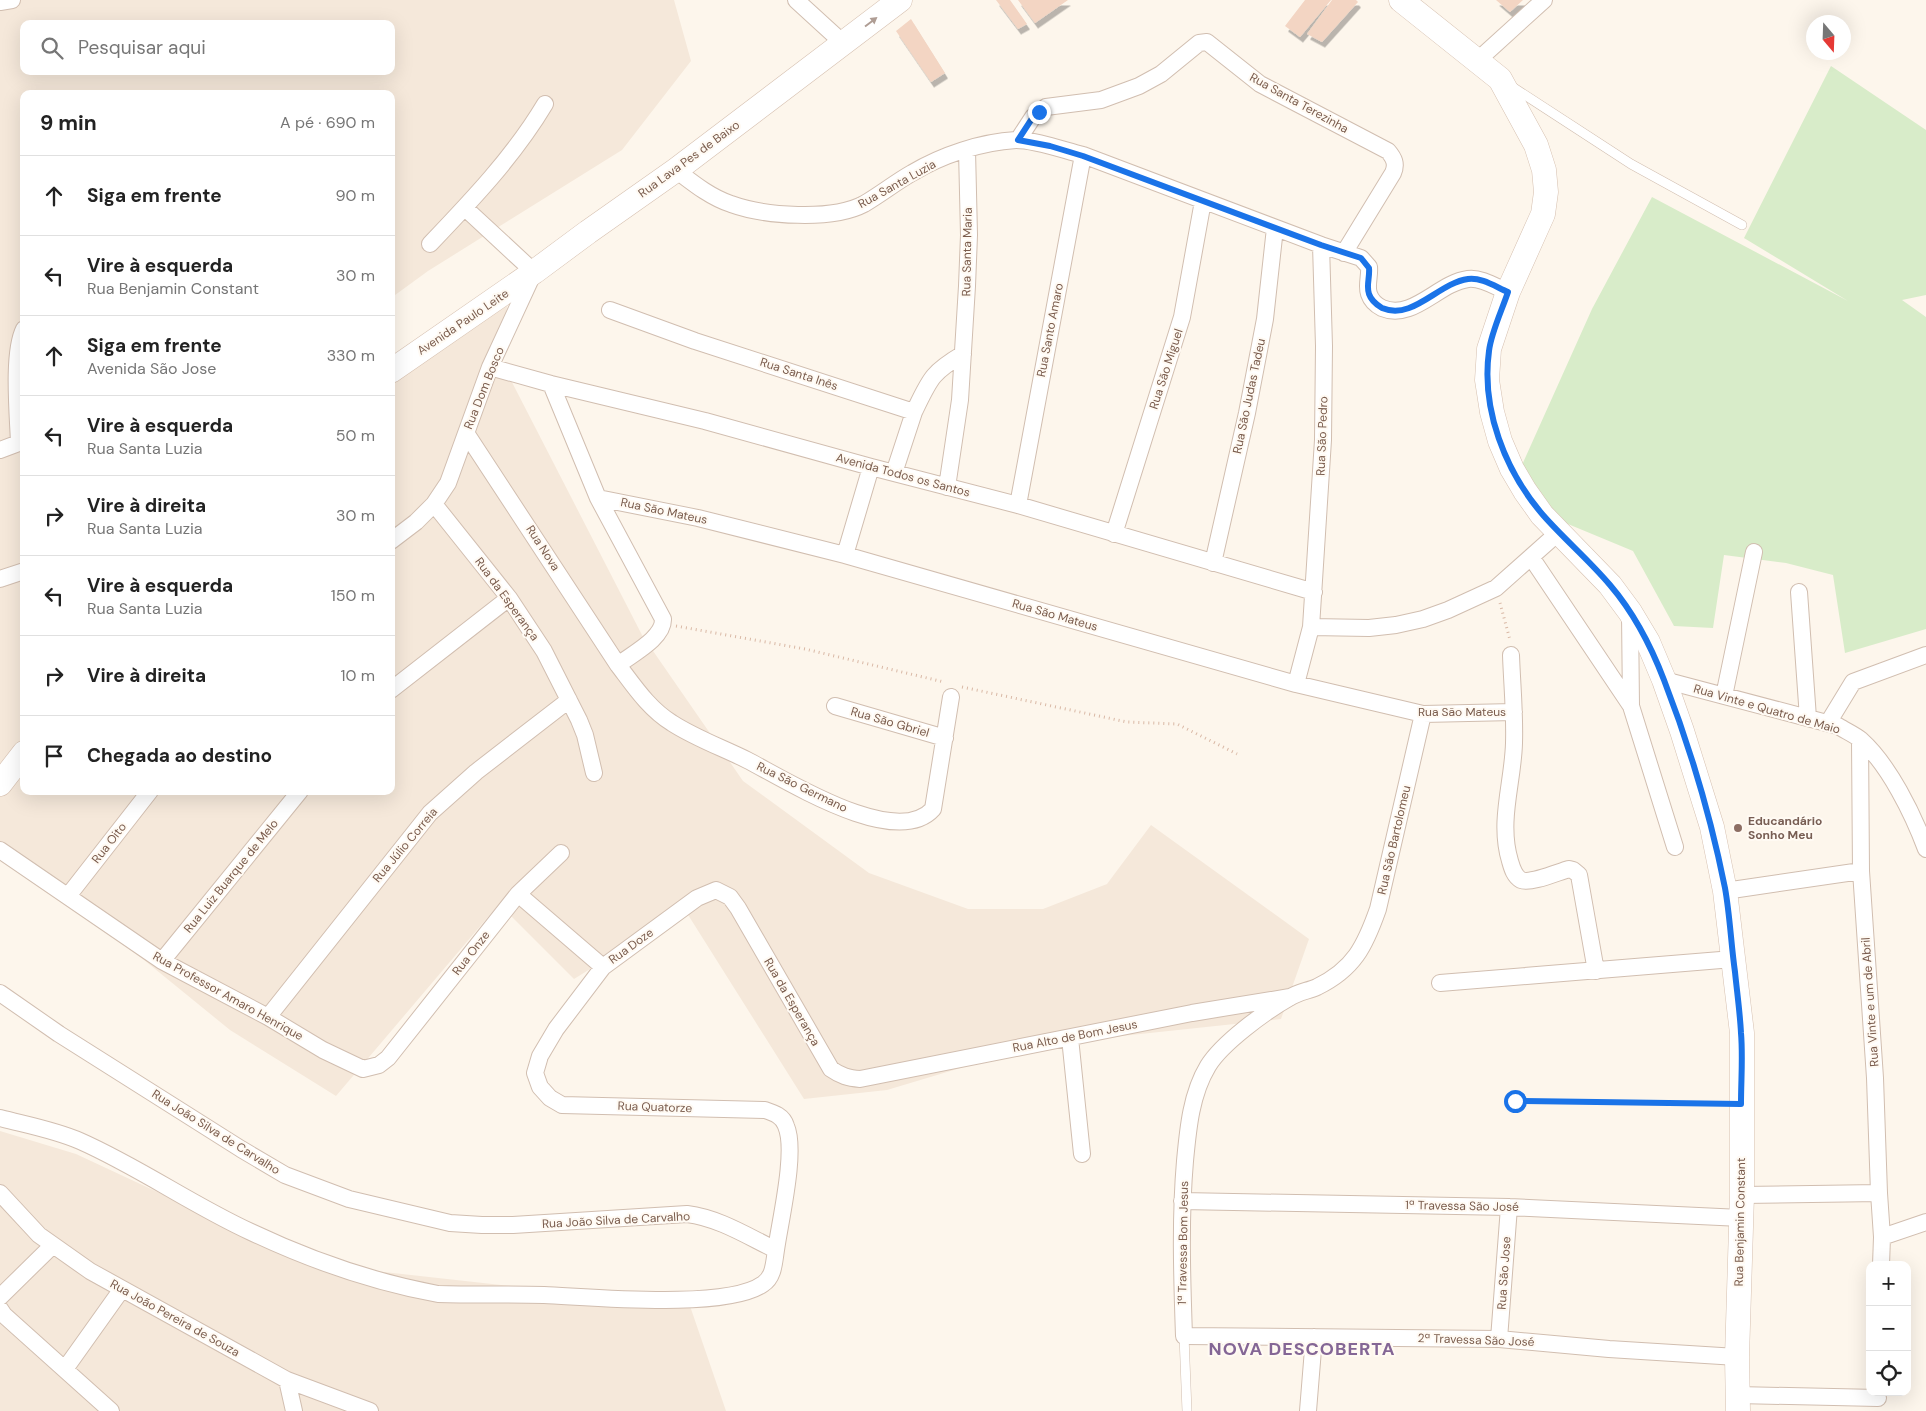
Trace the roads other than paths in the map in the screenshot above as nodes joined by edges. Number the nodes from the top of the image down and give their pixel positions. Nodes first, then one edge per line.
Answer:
1 (12, 0) edge
2 (796, 0) edge
3 (900, 0) edge
4 (1401, 0) edge
5 (1544, 0) edge
6 (0, 2) edge
7 (843, 43) junction
8 (1478, 60) junction
9 (1500, 79) junction
10 (545, 104) dead end
11 (1018, 140) junction
12 (967, 150) junction
13 (1083, 156) junction
14 (676, 170) junction
15 (1204, 201) junction
16 (465, 208) junction
17 (1742, 225) dead end
18 (1275, 228) junction
19 (430, 244) dead end
20 (1321, 245) junction
21 (1344, 253) junction
22 (534, 272) junction
23 (1508, 292) junction
24 (610, 310) dead end
25 (20, 336) edge
26 (963, 354) junction
27 (395, 368) edge
28 (490, 368) junction
29 (551, 384) junction
30 (914, 412) junction
31 (20, 415) edge
32 (466, 433) junction
33 (20, 442) edge
34 (0, 450) edge
35 (870, 467) junction
36 (894, 473) junction
37 (947, 487) junction
38 (598, 498) junction
39 (434, 504) junction
40 (1018, 505) junction
41 (1559, 532) junction
42 (1114, 534) junction
43 (395, 538) edge
44 (1754, 552) dead end
45 (845, 555) junction
46 (1531, 557) junction
47 (1212, 563) junction
48 (20, 572) edge
49 (0, 579) edge
50 (1314, 592) junction
51 (1799, 592) dead end
52 (509, 598) junction
53 (1630, 612) junction
54 (1311, 627) junction
55 (1510, 655) road end
56 (1926, 655) edge
57 (618, 664) junction
58 (1664, 680) junction
59 (1296, 684) junction
60 (395, 687) edge
61 (1724, 696) junction
62 (951, 697) dead end
63 (570, 700) junction
64 (835, 706) dead end
65 (1631, 706) junction
66 (1514, 712) junction
67 (1423, 714) junction
68 (1808, 718) junction
69 (1828, 723) junction
70 (945, 738) junction
71 (1860, 740) junction
72 (20, 758) edge
73 (594, 773) dead end
74 (0, 784) edge
75 (147, 795) edge
76 (297, 795) edge
77 (1675, 847) dead end
78 (1926, 849) edge
79 (0, 850) edge
80 (561, 853) dead end
81 (1860, 870) junction
82 (1725, 891) junction
83 (518, 894) junction
84 (68, 896) junction
85 (738, 908) joint
86 (1733, 959) junction
87 (1353, 960) joint
88 (162, 961) junction
89 (603, 966) junction
90 (1596, 971) junction
91 (1440, 983) dead end
92 (0, 993) edge
93 (1290, 997) junction
94 (268, 1018) junction
95 (1070, 1038) junction
96 (388, 1058) joint
97 (536, 1073) joint
98 (860, 1079) joint
99 (0, 1118) edge
100 (1082, 1154) dead end
101 (0, 1193) edge
102 (1879, 1193) junction
103 (1742, 1195) junction
104 (1182, 1200) junction
105 (1509, 1207) junction
106 (1741, 1218) junction
107 (1926, 1222) edge
108 (1882, 1237) junction
109 (52, 1246) junction
110 (776, 1250) junction
111 (1881, 1261) edge
112 (122, 1289) junction
113 (0, 1297) edge
114 (0, 1309) edge
115 (1184, 1336) junction
116 (1314, 1337) junction
117 (1499, 1339) junction
118 (1737, 1357) junction
119 (65, 1369) junction
120 (287, 1380) junction
121 (1878, 1400) edge
122 (1737, 1403) edge
123 (111, 1411) edge
124 (294, 1411) edge
125 (370, 1411) edge
126 (1187, 1411) edge
127 (1308, 1411) edge

1 - 6 street
2 - 7 street
7 -> 3 street, Rua Lava Pes de Baixo
4 - 8 street
5 - 8 street
7 - 14 street, Rua Lava Pes de Baixo
8 - 9 street
9 - 17 lane
9 - 23 street, Rua Benjamin Constant
10 - 16 street
11 - 12 street, Rua Santa Luzia
11 - 13 street, Rua Santa Luzia
11 - 21 street, Rua Santa Terezinha
12 - 14 street, Rua Santa Luzia
12 - 26 street, Rua Santa Maria
13 - 15 street, Rua Santa Luzia
13 - 40 street, Rua Santo Amaro
14 - 22 street, Rua Lava Pes de Baixo
15 - 18 street, Rua Santa Luzia
15 - 42 street, Rua São Miguel
16 - 19 street
16 - 22 street
18 - 20 street, Rua Santa Luzia
18 - 47 street, Rua São Judas Tadeu
20 - 21 street, Rua Santa Luzia
20 - 50 street, Rua São Pedro
21 - 23 street, Rua Santa Luzia
22 - 27 street, Avenida Paulo Leite
22 - 28 street, Rua Dom Bosco
23 - 41 street, Rua Benjamin Constant
24 - 30 street, Rua Santa Inês
25 - 31 street
26 - 30 street
26 - 37 street, Rua Santa Maria
28 - 29 street, Avenida Todos os Santos
28 - 32 street, Rua Dom Bosco
29 - 35 street, Avenida Todos os Santos
29 - 38 street
30 - 36 street
32 - 39 street, Rua Dom Bosco
32 - 57 street, Rua Nova
33 - 34 street
35 - 36 street, Avenida Todos os Santos
35 - 45 street
36 - 37 street, Avenida Todos os Santos
37 - 40 street, Avenida Todos os Santos
38 - 45 street, Rua São Mateus
38 - 57 street
39 - 43 street
39 - 52 street, Rua da Esperança
40 - 42 street, Avenida Todos os Santos
41 - 46 street
41 - 53 street, Rua Benjamin Constant
42 - 47 street, Avenida Todos os Santos
44 - 61 street
45 - 59 street, Rua São Mateus
46 - 54 street
46 - 65 street
47 - 50 street, Avenida Todos os Santos
48 - 49 street
50 - 54 street, Rua São Pedro
51 - 68 street
52 - 60 street
52 - 63 street, Rua da Esperança
53 - 58 street, Rua Benjamin Constant
53 - 65 street
54 - 59 street
55 - 66 street
56 - 69 street
57 - 70 street, Rua São Germano
58 - 61 street, Rua Vinte e Quatro de Maio
58 - 82 street, Rua Benjamin Constant
59 - 67 street, Rua São Mateus
61 - 68 street, Rua Vinte e Quatro de Maio
62 - 70 street, Rua São Germano
63 - 73 street, Rua da Esperança
63 - 94 street, Rua Júlio Correia
64 - 70 street, Rua São Gbriel
65 - 77 street
66 - 67 street, Rua São Mateus
66 - 90 street
67 - 87 street, Rua São Bartolomeu
68 - 69 street, Rua Vinte e Quatro de Maio
69 - 71 street, Rua Vinte e Quatro de Maio
71 - 78 street, Rua Vinte e Quatro de Maio
71 - 81 street, Rua Vinte e um de Abril
72 - 74 street
75 - 84 street, Rua Oito
76 - 88 street, Rua Luiz Buarque de Melo
79 - 84 street, Rua Professor Amaro Henrique
80 - 83 street, Rua Onze
81 - 82 street
81 - 102 street, Rua Vinte e um de Abril
82 - 86 street, Rua Benjamin Constant
83 - 89 street
83 - 96 street, Rua Onze
84 - 88 street, Rua Professor Amaro Henrique
85 - 89 street, Rua Doze
85 - 98 street, Rua da Esperança
86 - 90 street
86 - 103 street, Rua Benjamin Constant
87 - 93 street, 1ª Travessa Bom Jesus
88 - 94 street, Rua Professor Amaro Henrique
89 - 97 street, Rua Doze
90 - 91 street
92 - 110 street, Rua João Silva de Carvalho
93 - 95 street, Rua Alto de Bom Jesus
93 - 104 street, 1ª Travessa Bom Jesus
94 - 96 street, Rua Professor Amaro Henrique
95 - 98 street, Rua Alto de Bom Jesus
95 - 100 street
97 - 110 street, Rua Quatorze
99 - 110 street
101 - 109 street, Rua João Pereira de Souza
102 - 103 street
102 - 108 street, Rua Vinte e um de Abril
103 - 106 street, Rua Benjamin Constant
104 - 105 street, 1ª Travessa São José
104 - 115 street, 1ª Travessa Bom Jesus
105 - 106 street, 1ª Travessa São José
105 - 117 street, Rua São Jose
106 - 118 street, Rua Benjamin Constant
107 - 108 street
108 - 111 street, Rua Vinte e um de Abril
109 - 112 street, Rua João Pereira de Souza
109 - 113 street
112 - 119 street
112 - 120 street, Rua João Pereira de Souza
114 - 119 street
115 - 116 street, 2ª Travessa São José
115 - 126 lane
116 - 117 street, 2ª Travessa São José
116 - 127 street
117 - 118 street, 2ª Travessa São José
118 - 122 street, Rua Benjamin Constant
119 - 123 street
120 - 124 street
120 - 125 street, Rua João Pereira de Souza
121 - 122 street

